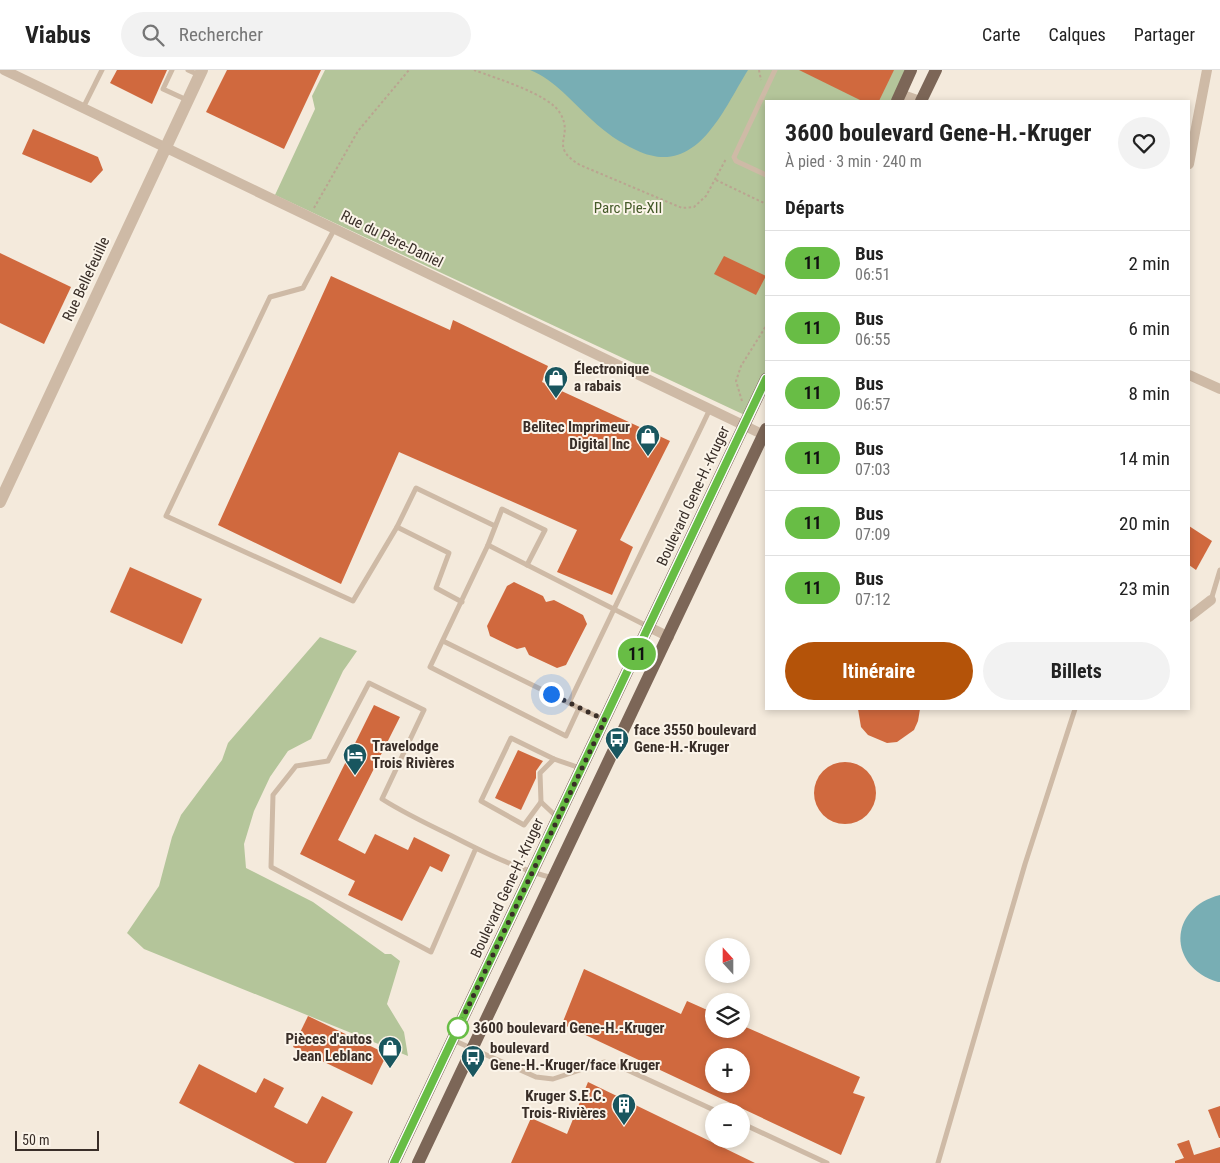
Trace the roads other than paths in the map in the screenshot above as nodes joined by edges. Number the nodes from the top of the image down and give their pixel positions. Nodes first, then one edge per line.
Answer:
1 (4, 70) edge
2 (102, 70) edge
3 (172, 70) edge
4 (775, 70) edge
5 (911, 70) edge
6 (936, 70) edge
7 (1207, 70) edge
8 (197, 72) edge
9 (898, 97) edge
10 (188, 100) junction
11 (914, 100) edge
12 (921, 100) edge
13 (83, 108) junction
14 (166, 147) junction
15 (1190, 159) edge
16 (765, 175) edge
17 (336, 228) junction
18 (1190, 375) edge
19 (765, 381) edge
20 (1220, 389) edge
21 (710, 409) junction
22 (745, 426) junction
23 (765, 433) edge
24 (0, 502) edge
25 (495, 526) junction
26 (397, 527) junction
27 (488, 545) junction
28 (527, 565) junction
29 (1220, 570) edge
30 (1211, 600) joint
31 (462, 602) junction
32 (614, 609) junction
33 (1190, 616) edge
34 (649, 627) junction
35 (669, 637) junction
36 (443, 641) junction
37 (569, 703) junction
38 (579, 708) junction
39 (1075, 710) edge
40 (605, 720) junction
41 (554, 759) junction
42 (582, 769) junction
43 (541, 802) junction
44 (558, 818) junction
45 (476, 848) junction
46 (532, 873) junction
47 (554, 878) junction
48 (453, 1040) junction
49 (472, 1050) junction
50 (705, 1106) edge
51 (750, 1127) edge
52 (394, 1163) edge
53 (418, 1163) edge
54 (827, 1163) edge
55 (938, 1163) edge

1 - 13 street, Rue du Père-Daniel
2 - 13 lane
3 - 10 lane
4 - 16 lane
5 - 9 main road
6 - 12 main road
7 - 15 street
8 - 10 street, Rue Bellefeuille
9 - 11 street
10 - 14 street, Rue Bellefeuille
13 - 14 street, Rue du Père-Daniel
14 - 17 street, Rue du Père-Daniel
14 - 24 street, Rue Bellefeuille
17 - 21 street, Rue du Père-Daniel
17 - 26 lane
18 - 20 street
19 - 22 main road, Boulevard Gene-H.-Kruger
21 - 22 street, Rue du Père-Daniel
21 - 32 lane
22 - 23 street, Rue du Père-Daniel
22 - 34 main road, Boulevard Gene-H.-Kruger
23 - 35 main road
25 - 26 lane
25 - 27 lane
25 - 28 lane
26 - 31 lane
27 - 28 lane
27 - 31 lane
28 - 32 lane
29 - 30 lane
30 - 33 street
31 - 36 lane
32 - 34 lane
32 - 37 lane
34 - 35 street
34 - 40 main road, Boulevard Gene-H.-Kruger
35 - 47 main road
36 - 37 lane
36 - 38 lane
37 - 38 lane
38 - 40 lane
39 - 55 lane
40 - 42 main road, Boulevard Gene-H.-Kruger
41 - 42 lane
41 - 43 lane
41 - 43 lane
42 - 44 main road, Boulevard Gene-H.-Kruger
43 - 44 lane
44 - 46 main road, Boulevard Gene-H.-Kruger
45 - 45 lane
45 - 46 lane
46 - 47 lane
46 - 48 main road, Boulevard Gene-H.-Kruger
47 - 49 main road
48 - 49 lane
48 - 52 main road, Boulevard Gene-H.-Kruger
49 - 50 lane
49 - 53 main road
51 - 54 lane

